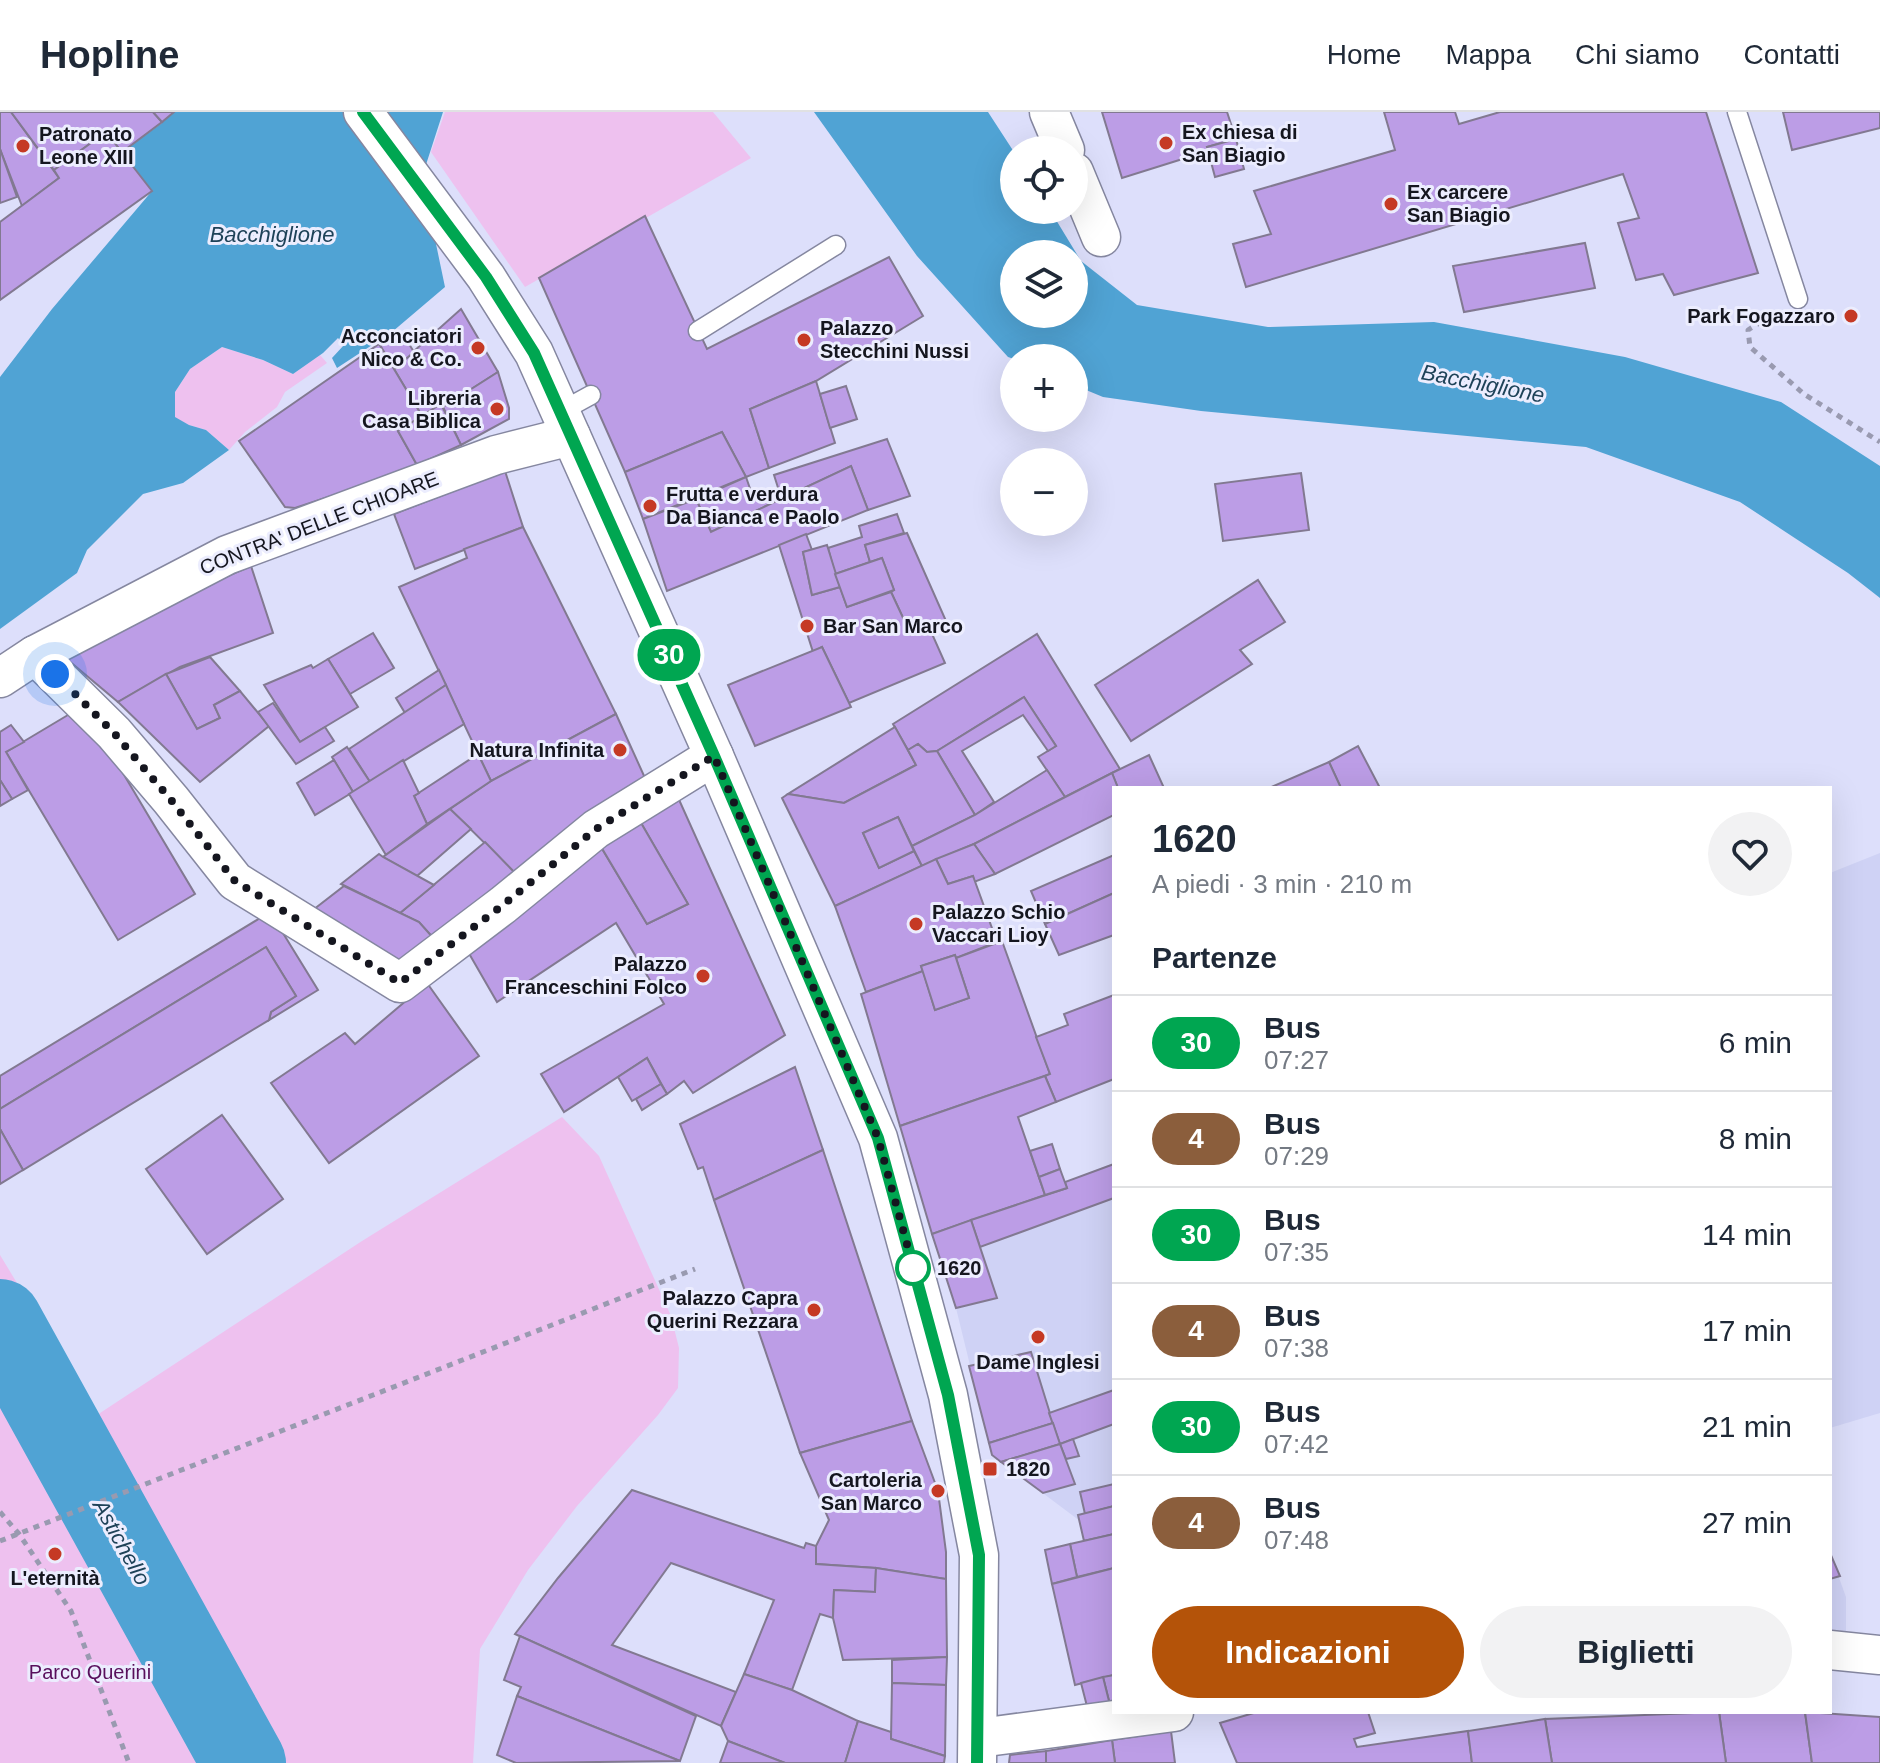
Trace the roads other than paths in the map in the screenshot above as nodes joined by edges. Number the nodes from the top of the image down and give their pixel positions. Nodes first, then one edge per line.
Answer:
1 (363, 112) edge
2 (1049, 112) edge
3 (1737, 112) edge
4 (1059, 136) edge
5 (1088, 206) edge
6 (1101, 237) dead end
7 (836, 245) dead end
8 (1798, 299) road end
9 (698, 331) dead end
10 (574, 414) junction
11 (35, 655) junction
12 (0, 678) edge
13 (714, 756) junction
14 (1832, 1650) edge
15 (1880, 1655) edge
16 (1164, 1714) edge
17 (978, 1750) edge

1 - 10 street
2 - 4 street
3 - 8 lane
5 - 6 street
7 - 9 lane
10 - 11 street, CONTRA' DELLE CHIOARE
10 - 13 street
11 - 12 street, CONTRA' DELLE CHIOARE
11 - 13 street
13 - 17 street
14 - 15 street
16 - 17 street

